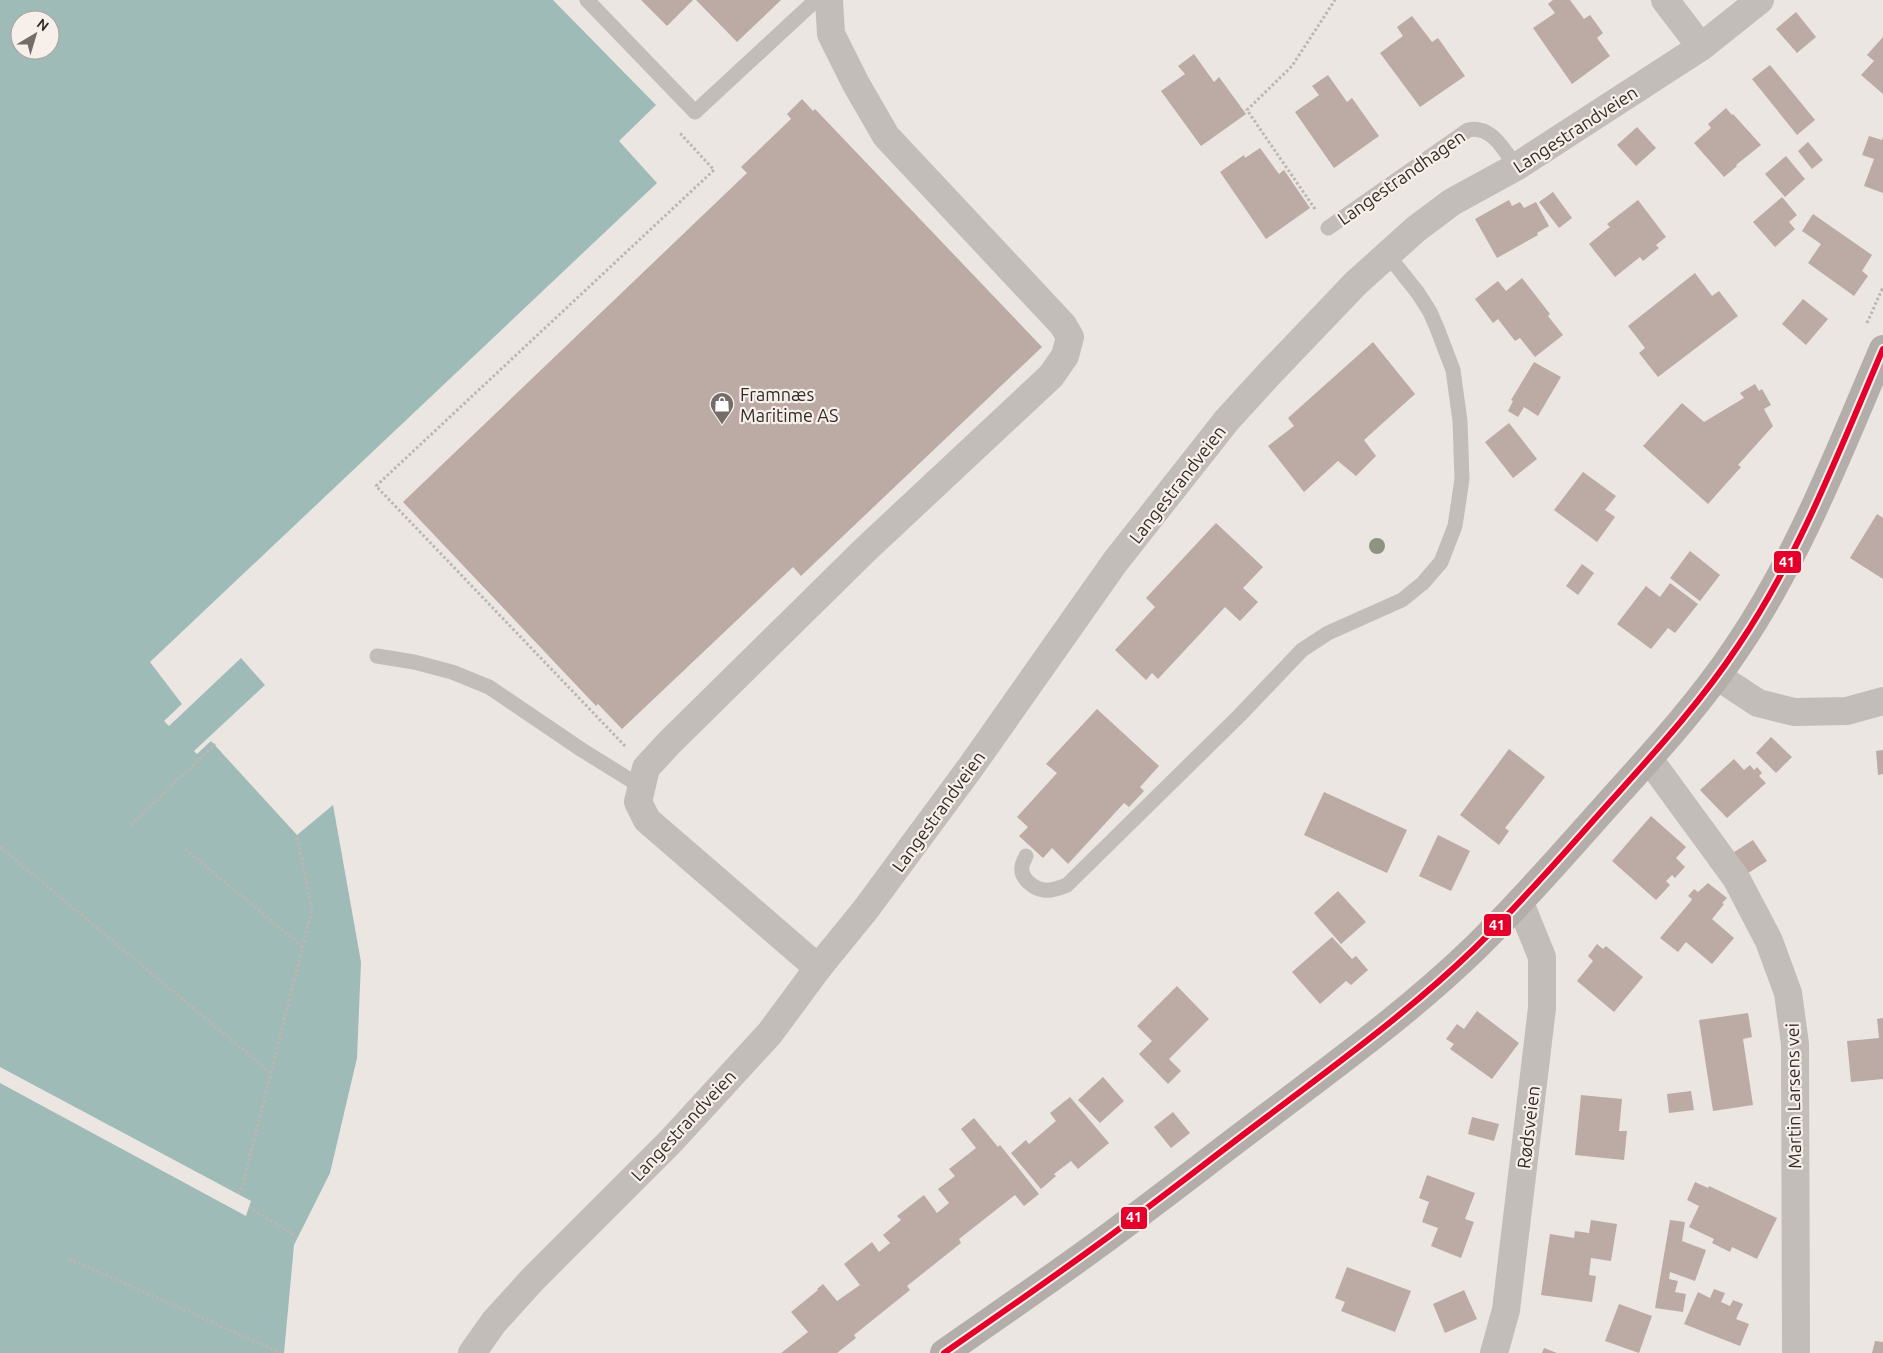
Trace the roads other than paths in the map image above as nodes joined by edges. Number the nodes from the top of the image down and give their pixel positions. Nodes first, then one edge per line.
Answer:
1 (587, 0) edge
2 (816, 0) edge
3 (829, 0) edge
4 (1665, 0) edge
5 (1760, 0) edge
6 (1701, 47) junction
7 (1516, 167) junction
8 (1328, 228) road end
9 (1387, 254) junction
10 (1883, 349) edge
11 (376, 656) dead end
12 (1717, 676) junction
13 (1883, 702) edge
14 (1649, 759) junction
15 (643, 777) junction
16 (1026, 856) dead end
17 (1520, 903) junction
18 (818, 968) junction
19 (472, 1353) edge
20 (944, 1353) edge
21 (1494, 1353) edge
22 (1796, 1353) edge

1 - 2 lane
3 - 15 street
4 - 6 street
5 - 6 street, Langestrandveien
6 - 7 street, Langestrandveien
7 - 8 lane, Langestrandhagen
7 - 9 street, Langestrandveien
9 - 16 lane
9 - 18 street, Langestrandveien
10 - 12 main road
11 - 15 lane
12 - 13 street
12 - 14 main road
14 - 17 main road
14 - 22 street, Martin Larsens vei
15 - 18 street
17 - 20 main road
17 - 21 street, Rødsveien
18 - 19 street, Langestrandveien

